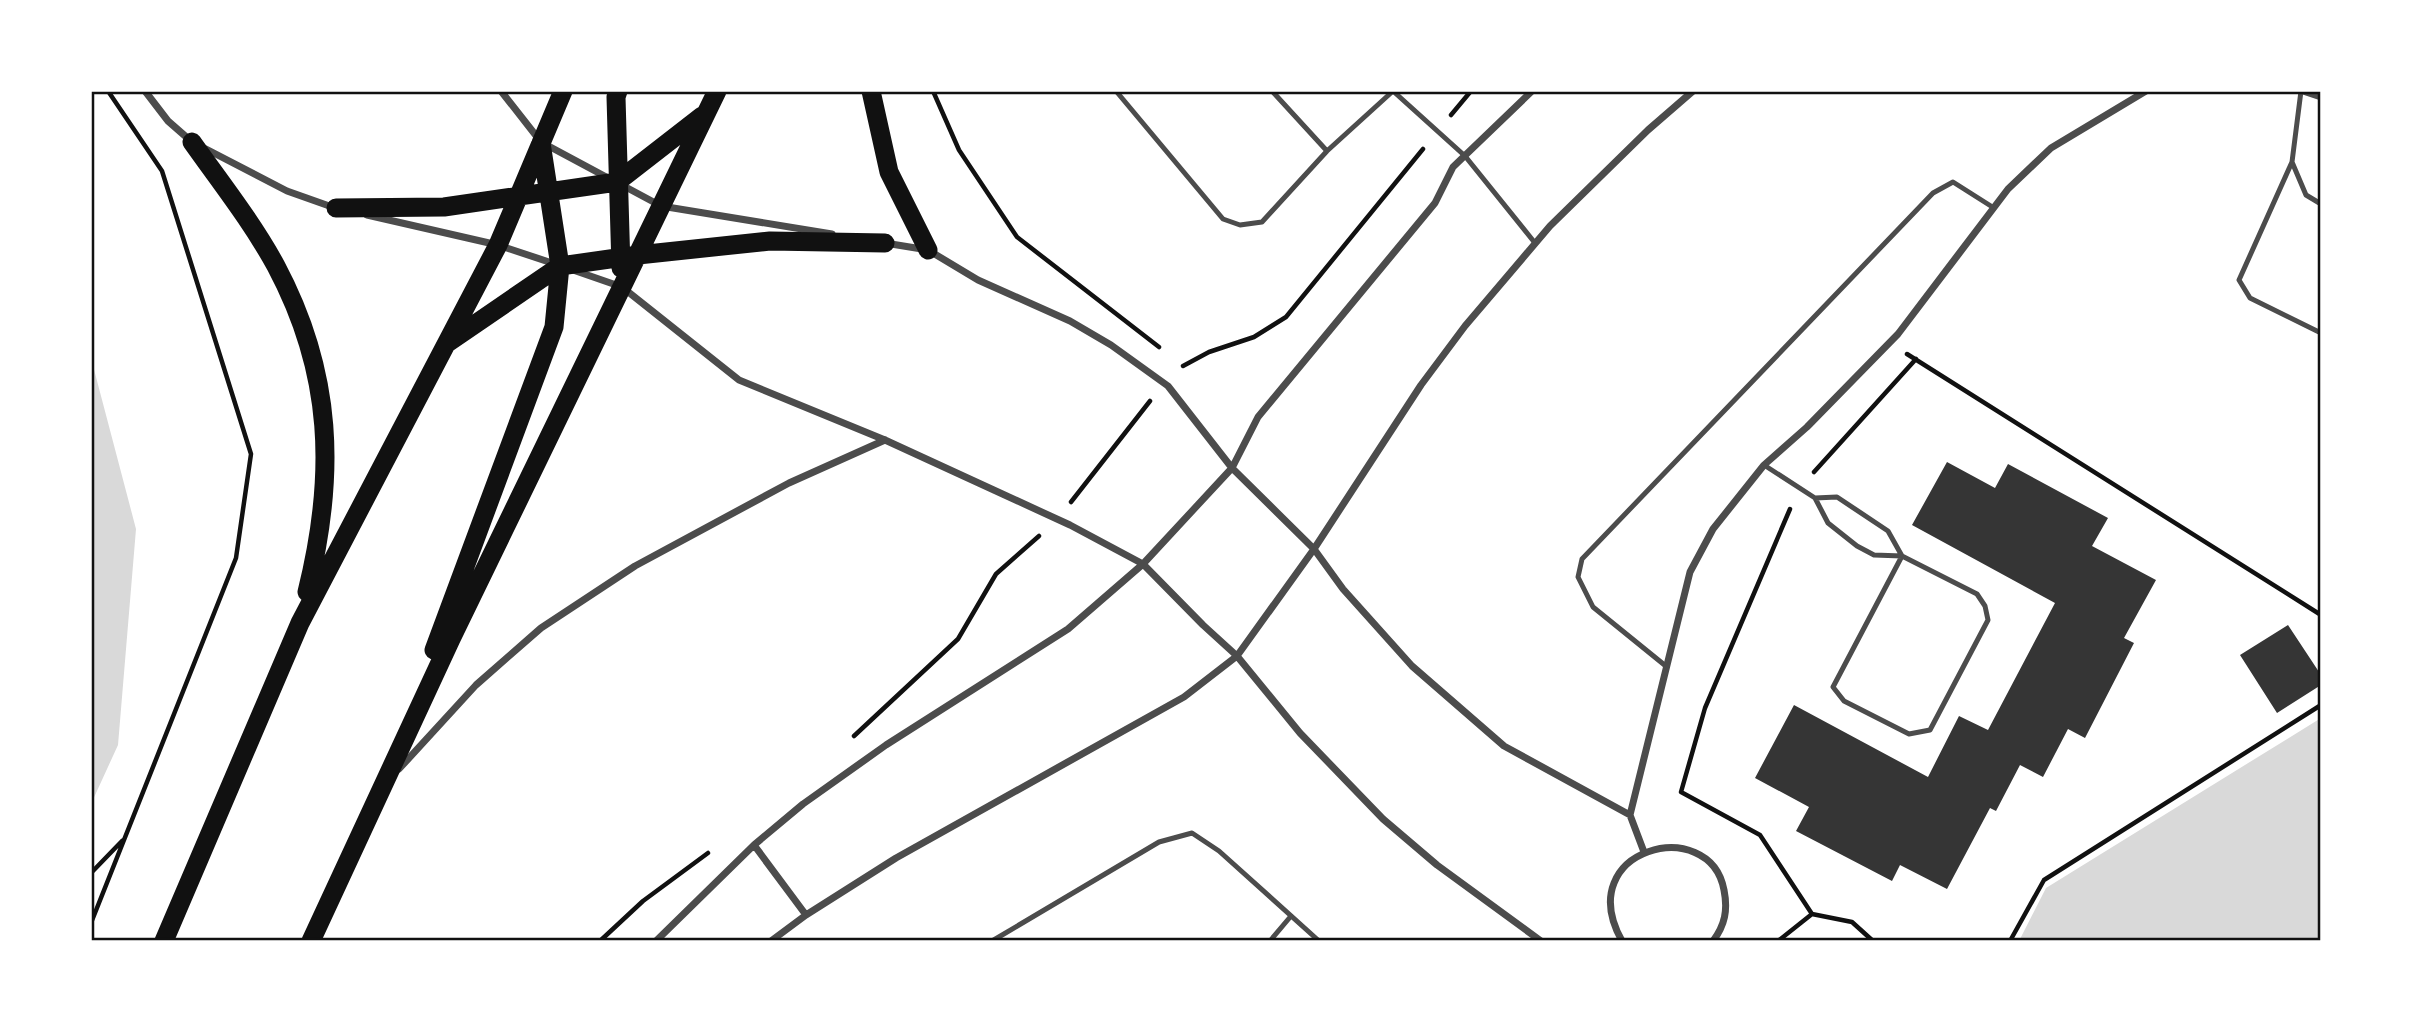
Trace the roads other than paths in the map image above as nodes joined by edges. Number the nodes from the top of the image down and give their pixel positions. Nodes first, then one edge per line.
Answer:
1 (145, 91) edge
2 (501, 91) edge
3 (563, 91) edge
4 (618, 91) edge
5 (717, 91) edge
6 (871, 91) edge
7 (1116, 91) edge
8 (1272, 91) edge
9 (1532, 91) edge
10 (1693, 91) edge
11 (2146, 91) edge
12 (2302, 91) edge
13 (2321, 97) edge
14 (707, 112) junction
15 (192, 142) junction
16 (541, 142) junction
17 (1327, 151) junction
18 (1465, 156) junction
19 (2292, 162) junction
20 (617, 182) junction
21 (548, 193) junction
22 (516, 199) junction
23 (2321, 204) edge
24 (661, 206) junction
25 (336, 208) junction
26 (1994, 208) junction
27 (885, 243) junction
28 (1535, 243) junction
29 (498, 245) junction
30 (928, 250) junction
31 (629, 256) junction
32 (560, 266) junction
33 (622, 287) junction
34 (2321, 333) edge
35 (445, 345) junction
36 (885, 440) junction
37 (1764, 466) junction
38 (1232, 468) junction
39 (1815, 498) junction
40 (1314, 549) junction
41 (1902, 556) junction
42 (1143, 564) junction
43 (300, 623) junction
44 (1237, 656) junction
45 (1667, 667) junction
46 (382, 787) junction
47 (1630, 816) junction
48 (754, 845) junction
49 (1644, 852) junction
50 (806, 915) junction
51 (1291, 916) junction
52 (164, 941) edge
53 (311, 941) edge
54 (656, 941) edge
55 (771, 941) edge
56 (992, 941) edge
57 (1270, 941) edge
58 (1319, 941) edge
59 (1541, 941) edge
60 (1622, 941) edge
61 (1713, 941) edge

1 - 15 street
2 - 16 street
3 - 16 highway
4 - 20 highway
5 - 14 highway
6 - 30 highway
7 - 17 lane
8 - 17 lane
9 - 18 street
10 - 28 street
11 - 26 street
12 - 13 street
12 - 19 lane
14 - 20 highway
14 - 24 highway
15 - 25 street
15 - 43 highway
16 - 20 street
16 - 21 highway
16 - 22 highway
17 - 18 lane
18 - 28 lane
18 - 38 street
19 - 23 lane
19 - 34 lane
20 - 21 highway
20 - 24 street
20 - 31 highway
21 - 22 highway
21 - 32 highway
22 - 25 highway
22 - 29 highway
24 - 27 street
24 - 31 highway
25 - 29 street
26 - 37 street
26 - 45 lane
27 - 30 street
27 - 31 highway
28 - 40 street
29 - 32 street
29 - 35 highway
30 - 38 street
31 - 32 highway
31 - 33 highway
32 - 33 street
32 - 35 highway
32 - 46 highway
33 - 36 street
33 - 46 highway
35 - 43 highway
36 - 42 street
36 - 46 street
37 - 39 lane
37 - 45 street
38 - 40 street
38 - 42 street
39 - 41 lane
39 - 41 lane
40 - 44 street
40 - 47 street
41 - 41 lane
42 - 44 street
42 - 48 street
43 - 52 highway
44 - 50 street
44 - 59 street
45 - 47 street
46 - 53 highway
47 - 49 street
48 - 50 street
48 - 54 street
49 - 60 street
49 - 61 street
50 - 55 street
51 - 56 lane
51 - 57 lane
51 - 58 lane

